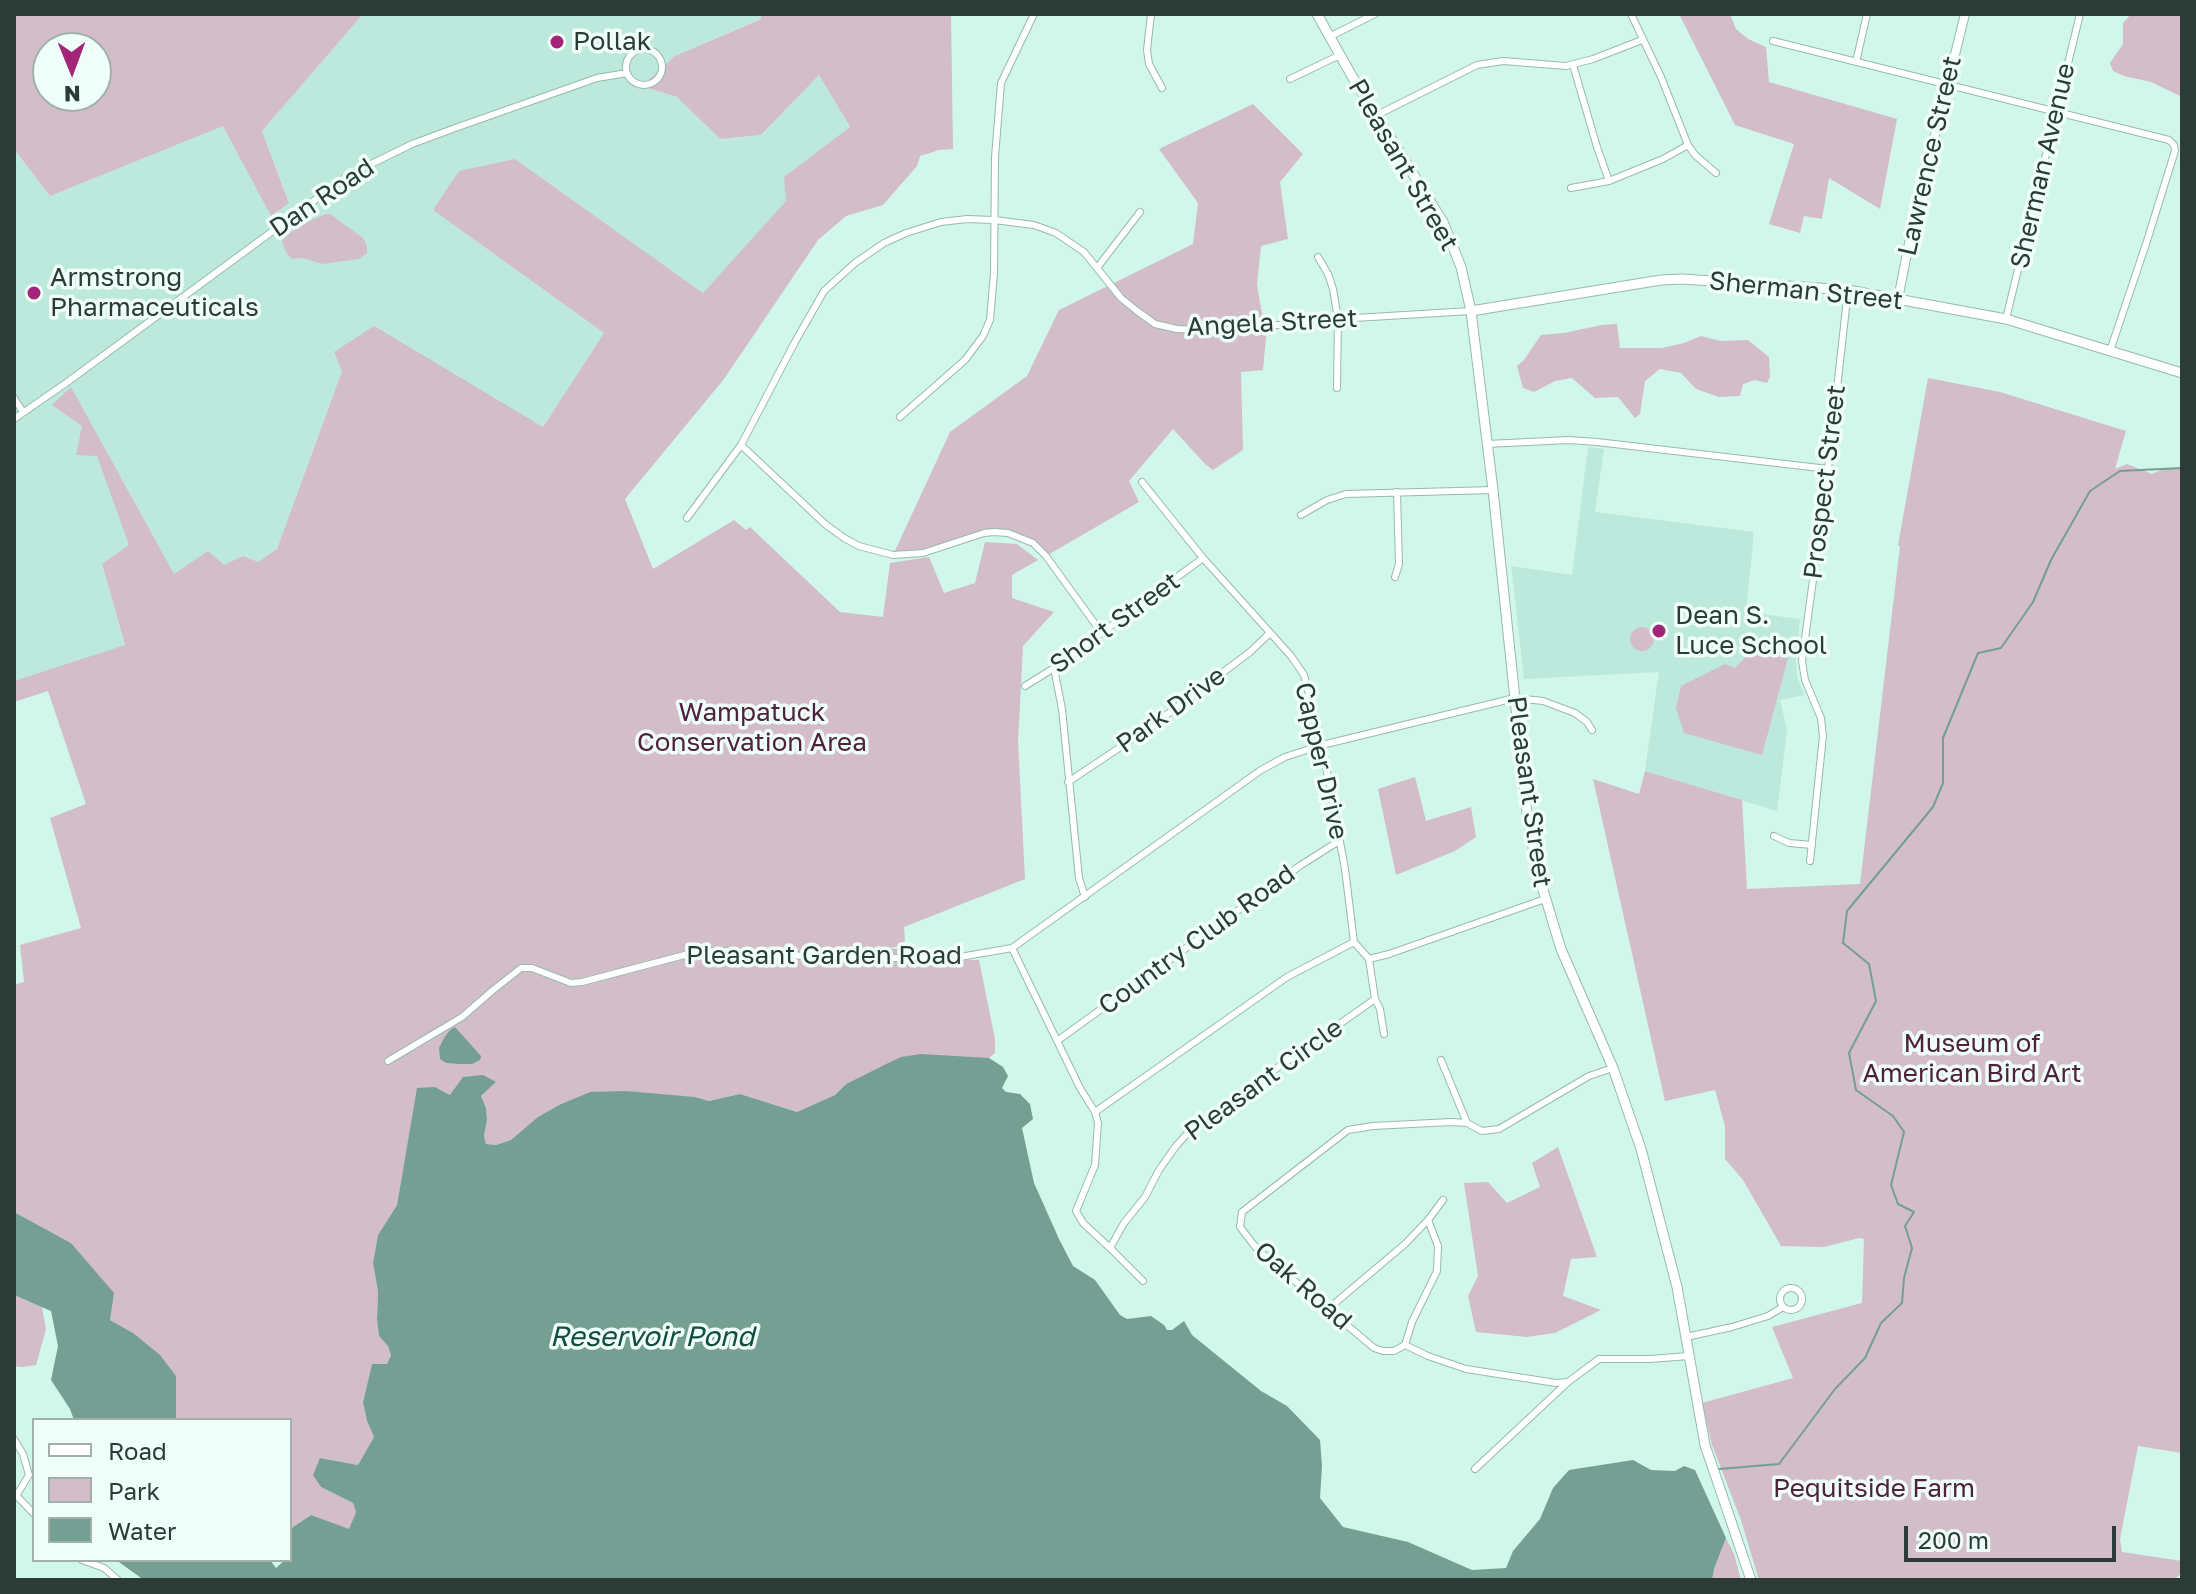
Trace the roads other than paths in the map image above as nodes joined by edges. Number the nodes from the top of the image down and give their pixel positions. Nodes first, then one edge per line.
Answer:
1 (1034, 14) edge
2 (1151, 14) edge
3 (1317, 14) edge
4 (1375, 14) edge
5 (1631, 14) edge
6 (1867, 14) edge
7 (1965, 14) edge
8 (2080, 14) edge
9 (1329, 37) junction
10 (1642, 40) junction
11 (1773, 41) dead end
12 (1340, 55) junction
13 (1856, 62) junction
14 (1573, 65) junction
15 (627, 73) junction
16 (1290, 79) dead end
17 (1946, 85) junction
18 (1162, 88) dead end
19 (2057, 113) junction
20 (1377, 115) junction
21 (1688, 145) junction
22 (1716, 173) dead end
23 (1609, 181) junction
24 (1571, 188) dead end
25 (1140, 212) dead end
26 (994, 220) junction
27 (1318, 257) dead end
28 (1097, 268) junction
29 (1848, 290) junction
30 (1898, 299) junction
31 (1471, 311) junction
32 (1338, 319) junction
33 (2006, 319) junction
34 (2110, 351) junction
35 (2182, 373) edge
36 (1337, 388) dead end
37 (14, 398) edge
38 (23, 412) junction
39 (900, 417) dead end
40 (14, 419) edge
41 (1487, 444) junction
42 (741, 445) junction
43 (1828, 469) junction
44 (1142, 482) dead end
45 (1493, 490) junction
46 (1397, 492) junction
47 (1301, 515) dead end
48 (687, 518) dead end
49 (1203, 558) junction
50 (1395, 577) dead end
51 (1101, 632) junction
52 (1270, 633) junction
53 (1054, 668) junction
54 (1025, 686) dead end
55 (1515, 698) junction
56 (1592, 730) dead end
57 (1322, 745) junction
58 (1068, 782) junction
59 (1774, 836) dead end
60 (1339, 841) junction
61 (1812, 845) junction
62 (1810, 861) dead end
63 (1085, 897) junction
64 (1545, 899) junction
65 (1354, 942) junction
66 (1012, 948) junction
67 (1369, 959) junction
68 (1375, 999) junction
69 (1384, 1034) dead end
70 (1057, 1041) junction
71 (1441, 1060) dead end
72 (388, 1061) dead end
73 (1613, 1068) junction
74 (1095, 1112) junction
75 (1467, 1123) junction
76 (1443, 1200) dead end
77 (1428, 1220) junction
78 (1110, 1248) junction
79 (1143, 1281) dead end
80 (1783, 1307) dead end
81 (1328, 1309) junction
82 (1686, 1337) junction
83 (1405, 1345) junction
84 (1689, 1356) junction
85 (1568, 1382) junction
86 (14, 1439) edge
87 (1475, 1469) dead end
88 (15, 1494) edge
89 (32, 1512) edge
90 (88, 1562) edge
91 (118, 1580) edge
92 (1751, 1580) edge

1 - 26 street
2 - 18 street
3 - 9 main road, Pleasant Street
4 - 9 street
5 - 10 street
6 - 13 street
7 - 17 street, Lawrence Street
8 - 19 street, Sherman Avenue
9 - 12 main road, Pleasant Street
10 - 14 street
10 - 21 street
11 - 13 street
12 - 16 street
12 - 20 main road, Pleasant Street
13 - 17 street
14 - 20 street
14 - 23 street
15 - 15 street, Dan Road
15 - 38 street, Dan Road
17 - 19 street
17 - 30 street, Lawrence Street
19 - 33 street, Sherman Avenue
19 - 34 street
20 - 31 main road, Pleasant Street
21 - 22 street
21 - 23 street
23 - 24 street
25 - 28 street
26 - 28 street, Angela Street
26 - 39 street
26 - 42 street, Angela Street
27 - 32 street
28 - 32 street, Angela Street
29 - 30 main road, Sherman Street
29 - 31 main road, Sherman Street
29 - 43 street, Prospect Street
30 - 33 main road, Sherman Street
31 - 32 street, Angela Street
31 - 41 main road, Pleasant Street
32 - 36 street
33 - 34 main road, Sherman Street
34 - 35 main road, Sherman Street
37 - 38 street
38 - 40 street, Dan Road
41 - 43 street
41 - 45 main road, Pleasant Street
42 - 48 street, Angela Street
42 - 51 street
43 - 61 street, Prospect Street
44 - 49 street, Capper Drive
45 - 46 street
45 - 55 main road, Pleasant Street
46 - 47 street
46 - 50 street
49 - 51 street, Short Street
49 - 52 street, Capper Drive
51 - 53 street, Short Street
52 - 57 street, Capper Drive
52 - 58 street, Park Drive
53 - 54 street, Short Street
53 - 58 street
55 - 56 street
55 - 57 street, Pleasant Garden Road
55 - 64 main road, Pleasant Street
57 - 60 street, Capper Drive
57 - 63 street, Pleasant Garden Road
58 - 63 street
59 - 61 street
60 - 65 street, Capper Drive
60 - 70 street, Country Club Road
61 - 62 street, Prospect Street
63 - 66 street, Pleasant Garden Road
64 - 67 street
64 - 73 main road, Pleasant Street
65 - 67 street
65 - 74 street
66 - 70 street
66 - 72 street, Pleasant Garden Road
67 - 68 street, Pleasant Circle
68 - 69 street, Pleasant Circle
68 - 78 street, Pleasant Circle
70 - 74 street
71 - 75 street
73 - 75 street, Oak Road
73 - 82 main road, Pleasant Street
74 - 78 street
75 - 81 street, Oak Road
76 - 77 street
77 - 81 street
77 - 83 street
78 - 79 street
80 - 82 street
81 - 83 street, Oak Road
82 - 84 main road, Pleasant Street
83 - 85 street, Oak Road
84 - 85 street
84 - 92 main road, Pleasant Street
85 - 87 street
86 - 88 street
88 - 89 street
90 - 91 street

